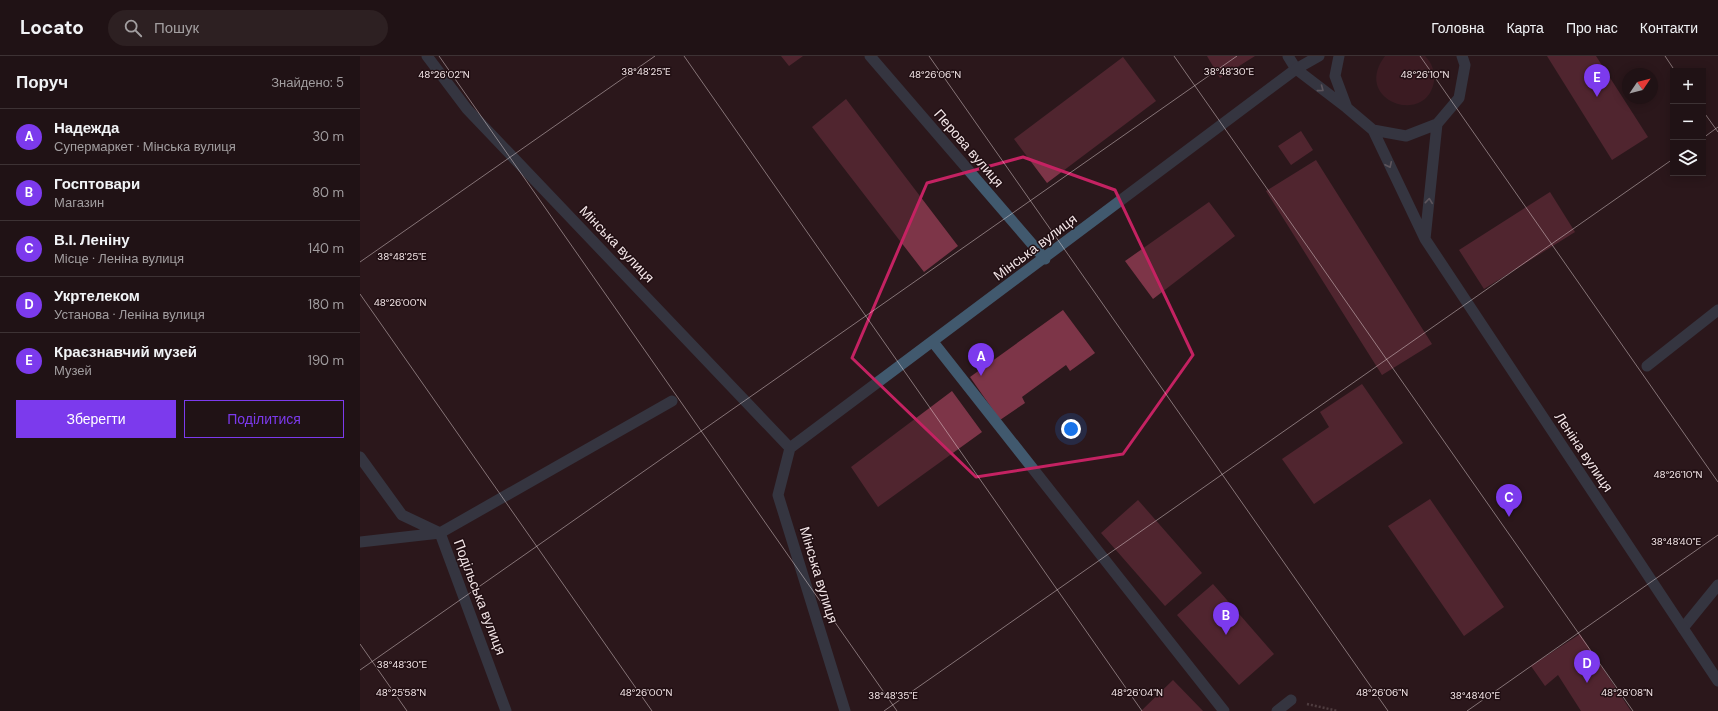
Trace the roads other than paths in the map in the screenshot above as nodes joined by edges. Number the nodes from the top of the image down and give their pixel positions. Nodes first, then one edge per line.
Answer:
1 (426, 56) edge
2 (870, 56) edge
3 (1288, 56) edge
4 (1319, 56) edge
5 (1339, 56) edge
6 (1462, 56) edge
7 (1296, 69) junction
8 (1347, 108) junction
9 (1438, 124) junction
10 (1373, 130) junction
11 (1425, 239) junction
12 (1045, 259) junction
13 (1718, 310) edge
14 (932, 342) junction
15 (1647, 366) dead end
16 (672, 401) dead end
17 (790, 448) junction
18 (360, 457) edge
19 (440, 533) junction
20 (360, 542) edge
21 (1718, 585) edge
22 (1682, 628) junction
23 (1718, 681) edge
24 (1291, 700) road end
25 (506, 711) edge
26 (845, 711) edge
27 (1224, 711) edge
28 (1277, 711) edge

1 - 17 street, Мінська вулиця
2 - 12 street, Перова вулиця
3 - 7 street
4 - 7 street, Мінська вулиця
5 - 8 street
6 - 9 street
7 -> 8 street
7 - 12 street, Мінська вулиця
8 - 10 street
9 - 10 street
11 -> 9 street
10 -> 11 street, Леніна вулиця
11 - 22 street, Леніна вулиця
12 - 14 street, Мінська вулиця
13 - 15 street
14 - 17 street, Мінська вулиця
14 - 27 street
16 - 19 street
17 - 26 street, Мінська вулиця
18 - 19 street, Подільська вулиця
19 - 20 street
19 - 25 street, Подільська вулиця
21 - 22 street
22 - 23 street, Леніна вулиця
24 - 28 street

